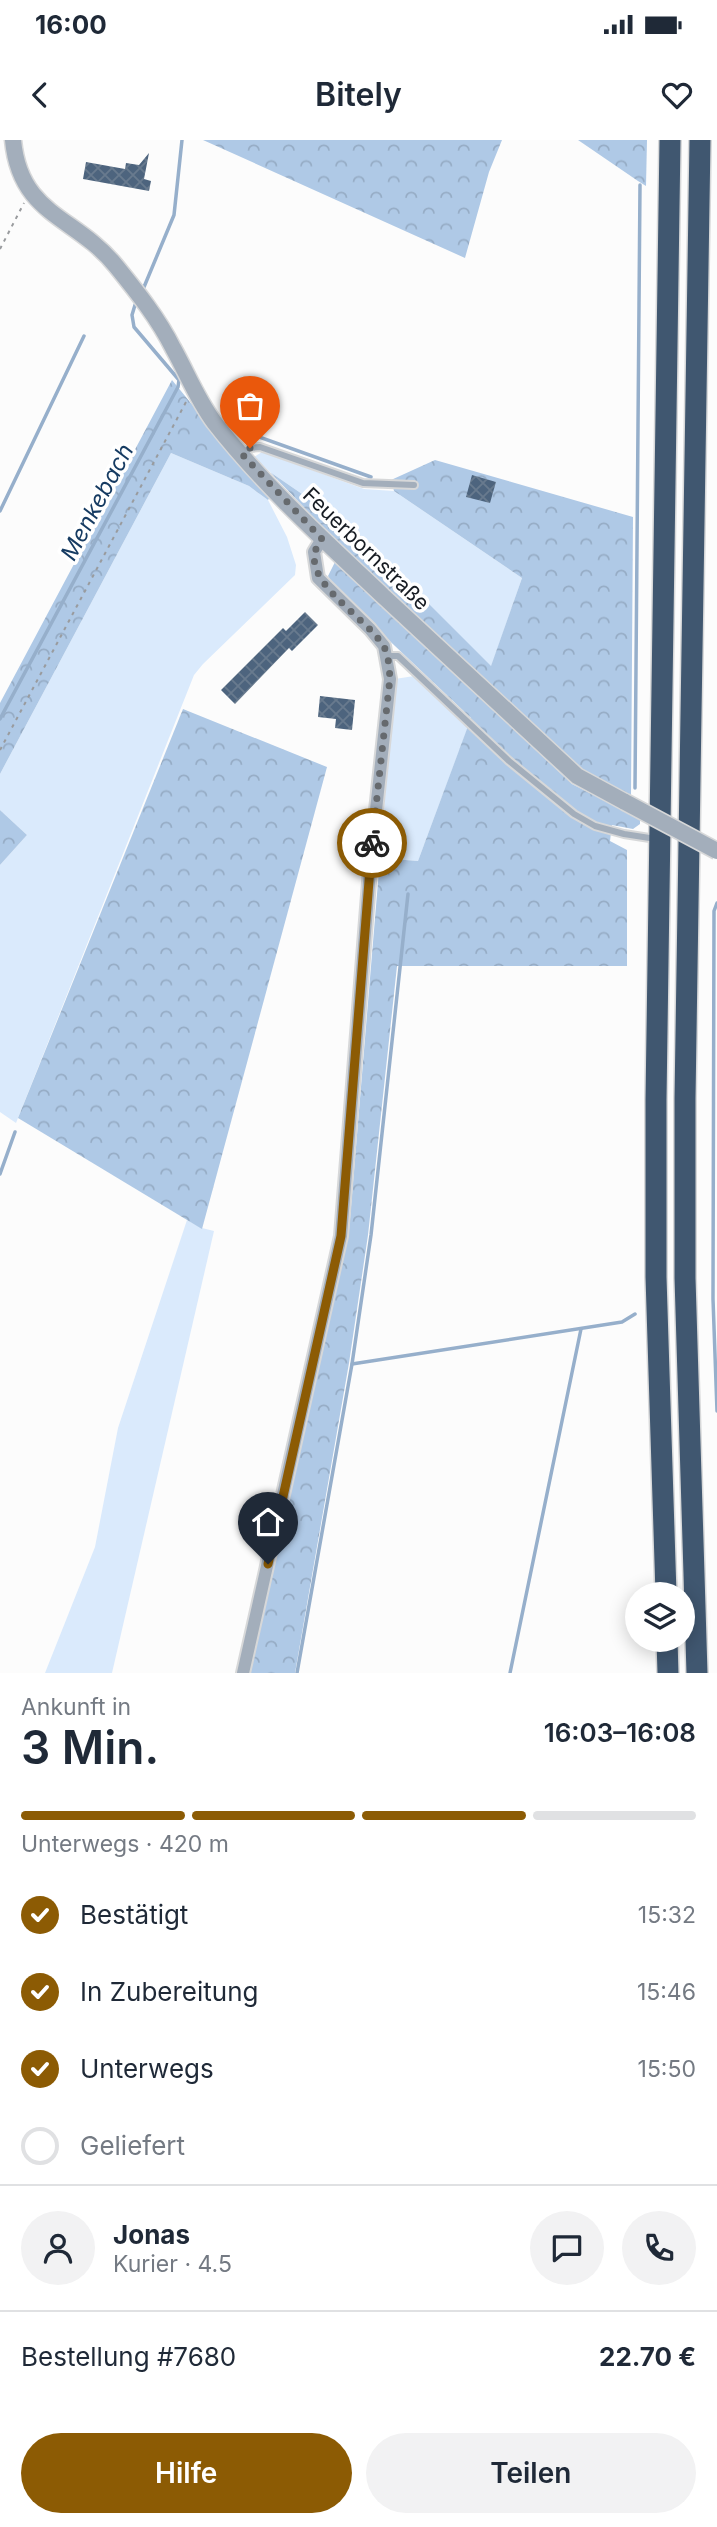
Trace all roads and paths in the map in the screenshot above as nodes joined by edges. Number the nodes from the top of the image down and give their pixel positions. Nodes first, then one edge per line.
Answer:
1 (13, 140) edge
2 (670, 140) edge
3 (700, 140) edge
4 (32, 195) junction
5 (0, 249) edge
6 (195, 392) junction
7 (242, 454) junction
8 (414, 485) dead end
9 (322, 539) junction
10 (387, 656) junction
11 (0, 750) edge
12 (659, 839) junction
13 (717, 851) edge
14 (666, 1582) edge
15 (667, 1652) edge
16 (243, 1673) edge
17 (668, 1673) edge
18 (697, 1673) edge

1 - 4 street, Feuerbornstraße
2 - 12 highway
3 - 18 highway
4 - 5 path
4 - 6 street, Feuerbornstraße
6 - 7 street, Feuerbornstraße
6 - 11 path
7 - 8 lane
7 - 9 street, Feuerbornstraße
9 - 10 street
9 - 13 street, Feuerbornstraße, bridge
10 - 12 lane
10 - 16 street
12 - 14 highway
15 - 17 highway

